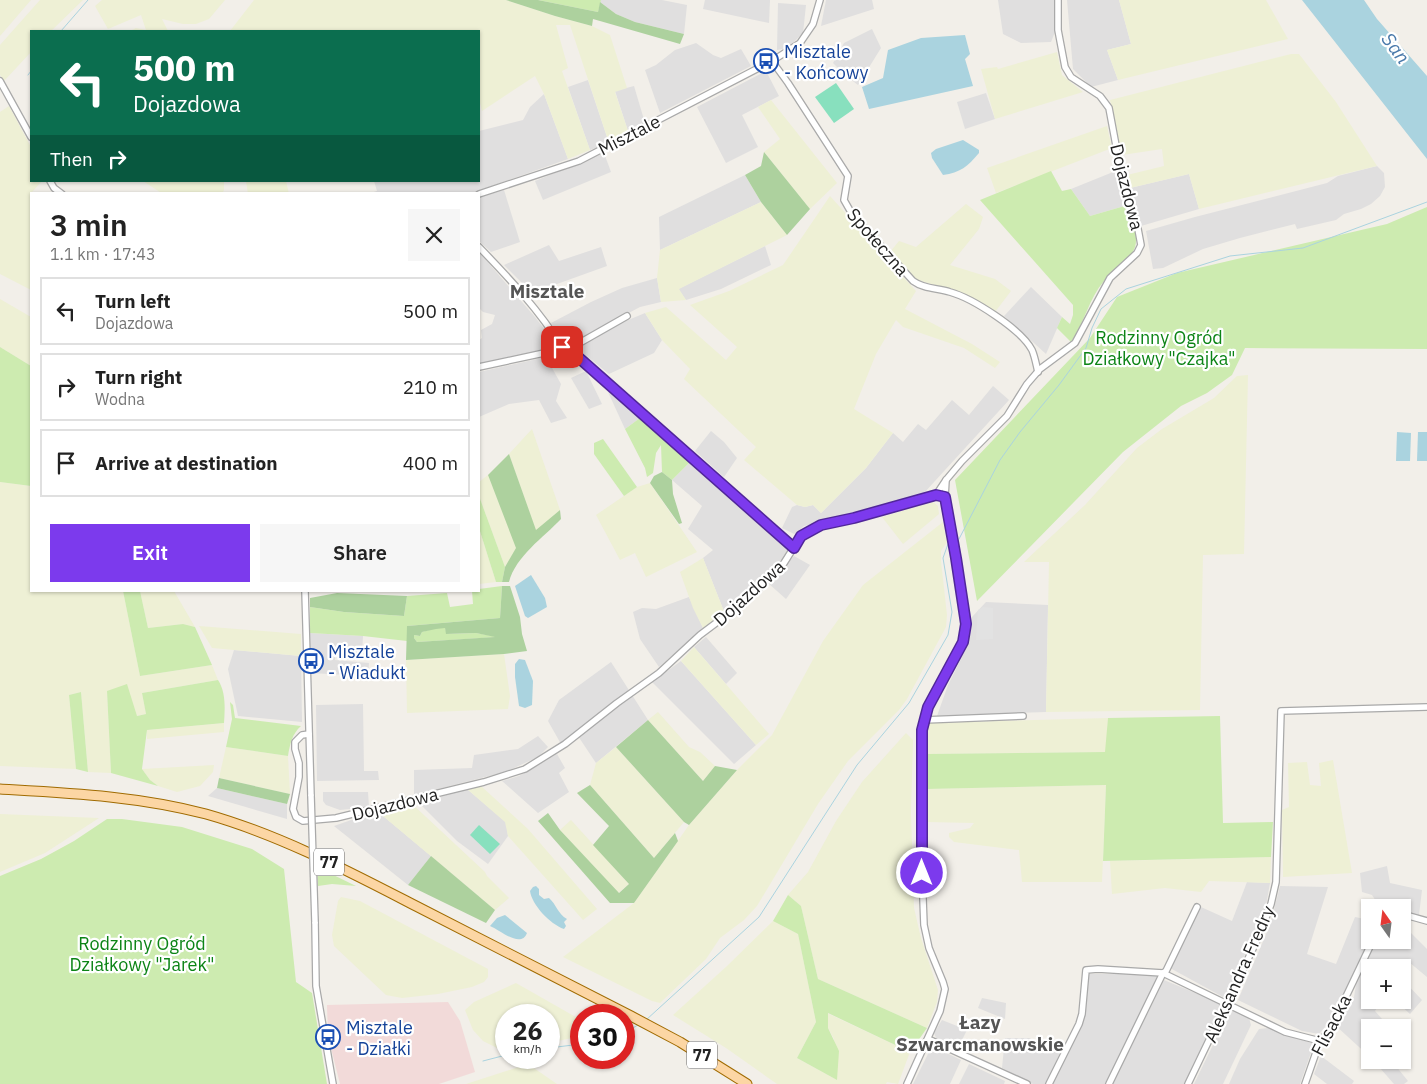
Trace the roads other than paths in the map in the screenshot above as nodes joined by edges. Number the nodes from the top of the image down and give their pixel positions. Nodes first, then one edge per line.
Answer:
1 (820, 0) edge
2 (1058, 0) edge
3 (772, 61) junction
4 (0, 81) edge
5 (30, 135) edge
6 (51, 182) edge
7 (59, 192) edge
8 (480, 194) edge
9 (480, 248) edge
10 (627, 316) dead end
11 (562, 347) junction
12 (569, 349) junction
13 (480, 367) edge
14 (1038, 372) junction
15 (946, 480) junction
16 (936, 495) junction
17 (945, 497) junction
18 (794, 548) junction
19 (306, 592) edge
20 (1427, 707) edge
21 (1023, 716) dead end
22 (924, 720) junction
23 (309, 734) junction
24 (0, 789) edge
25 (1197, 907) dead end
26 (1411, 917) edge
27 (1427, 921) edge
28 (1369, 949) edge
29 (1163, 973) junction
30 (1228, 1004) junction
31 (928, 1039) junction
32 (1320, 1041) junction
33 (334, 1084) edge
34 (747, 1084) edge
35 (907, 1084) edge
36 (1027, 1084) edge
37 (1049, 1084) edge
38 (1109, 1084) edge
39 (1188, 1084) edge
40 (1305, 1084) edge

1 - 3 street, Misztale
2 - 14 street, Dojazdowa
3 - 8 street, Misztale
3 - 14 street, Społeczna
4 - 5 street
6 - 7 street
9 - 11 street
10 - 12 street
11 - 12 street
11 - 13 street
12 - 18 street
14 - 15 street, Dojazdowa
15 - 16 street, Dojazdowa
15 - 17 street
16 - 17 street, Dojazdowa
16 - 18 street, Dojazdowa
17 - 22 street
18 - 23 street, Dojazdowa
19 - 23 street
20 - 30 street, Aleksandra Fredry
21 - 22 street
22 - 31 street
23 - 33 street, bridge
24 - 34 main road, 77
25 - 29 street
26 - 27 street
28 - 32 street, Flisacka
29 - 30 street
29 - 37 street
29 - 38 street
30 - 32 street
30 - 39 street, Aleksandra Fredry
31 - 35 street
31 - 36 street
32 - 40 street, Flisacka

